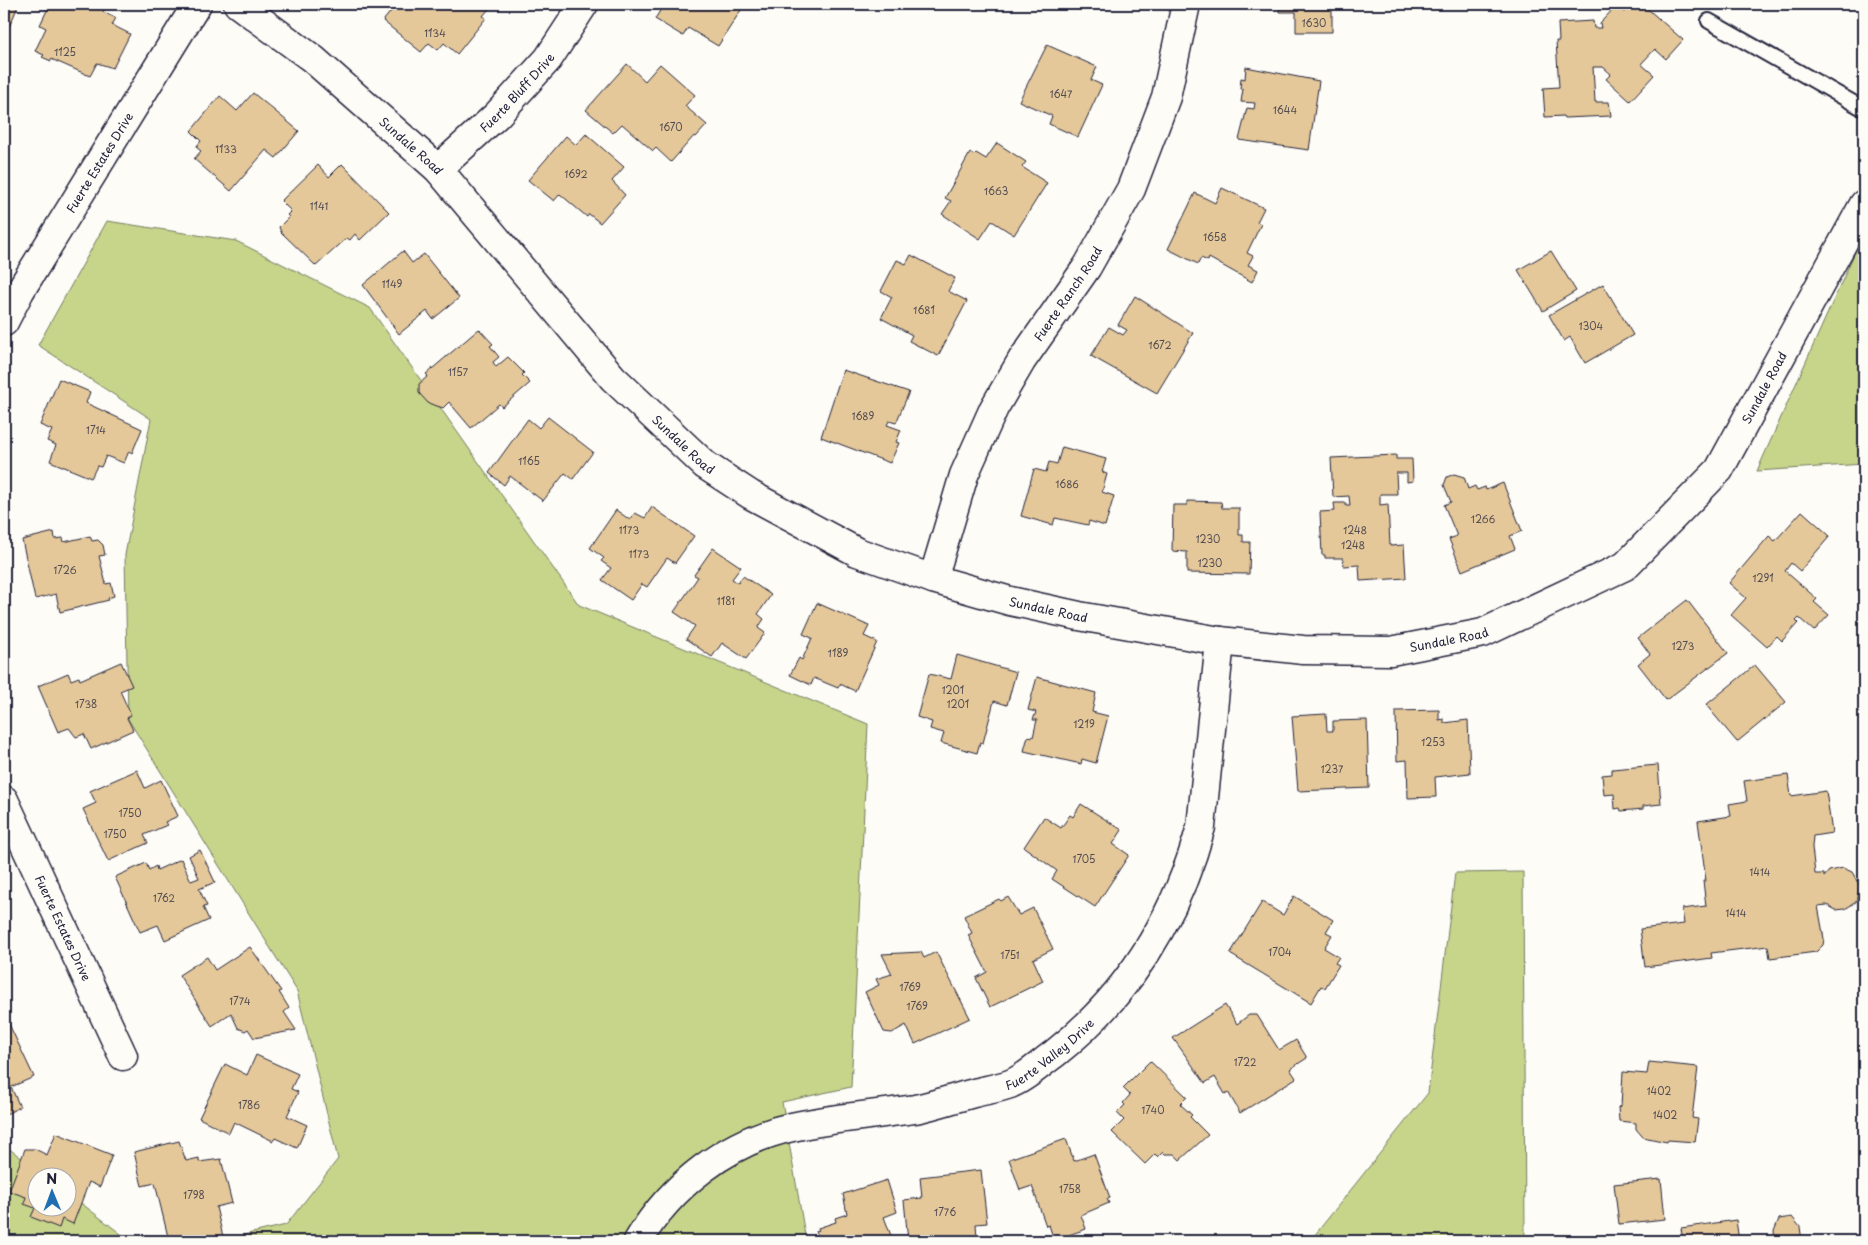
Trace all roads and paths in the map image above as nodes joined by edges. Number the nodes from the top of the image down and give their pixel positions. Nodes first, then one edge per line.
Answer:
1 (197, 4) edge
2 (238, 4) edge
3 (584, 4) edge
4 (1186, 4) edge
5 (1709, 21) dead end
6 (1864, 109) edge
7 (438, 169) junction
8 (1864, 204) edge
9 (4, 322) edge
10 (933, 579) junction
11 (1220, 640) junction
12 (4, 800) edge
13 (123, 1056) dead end
14 (638, 1241) edge

1 - 9 street, Fuerte Estates Drive
2 - 7 street, Sundale Road
3 - 7 street, Fuerte Bluff Drive
4 - 10 street, Fuerte Ranch Road
5 - 6 lane
7 - 10 street, Sundale Road
8 - 11 street, Sundale Road
10 - 11 street, Sundale Road
11 - 14 street, Fuerte Valley Drive
12 - 13 street, Fuerte Estates Drive

